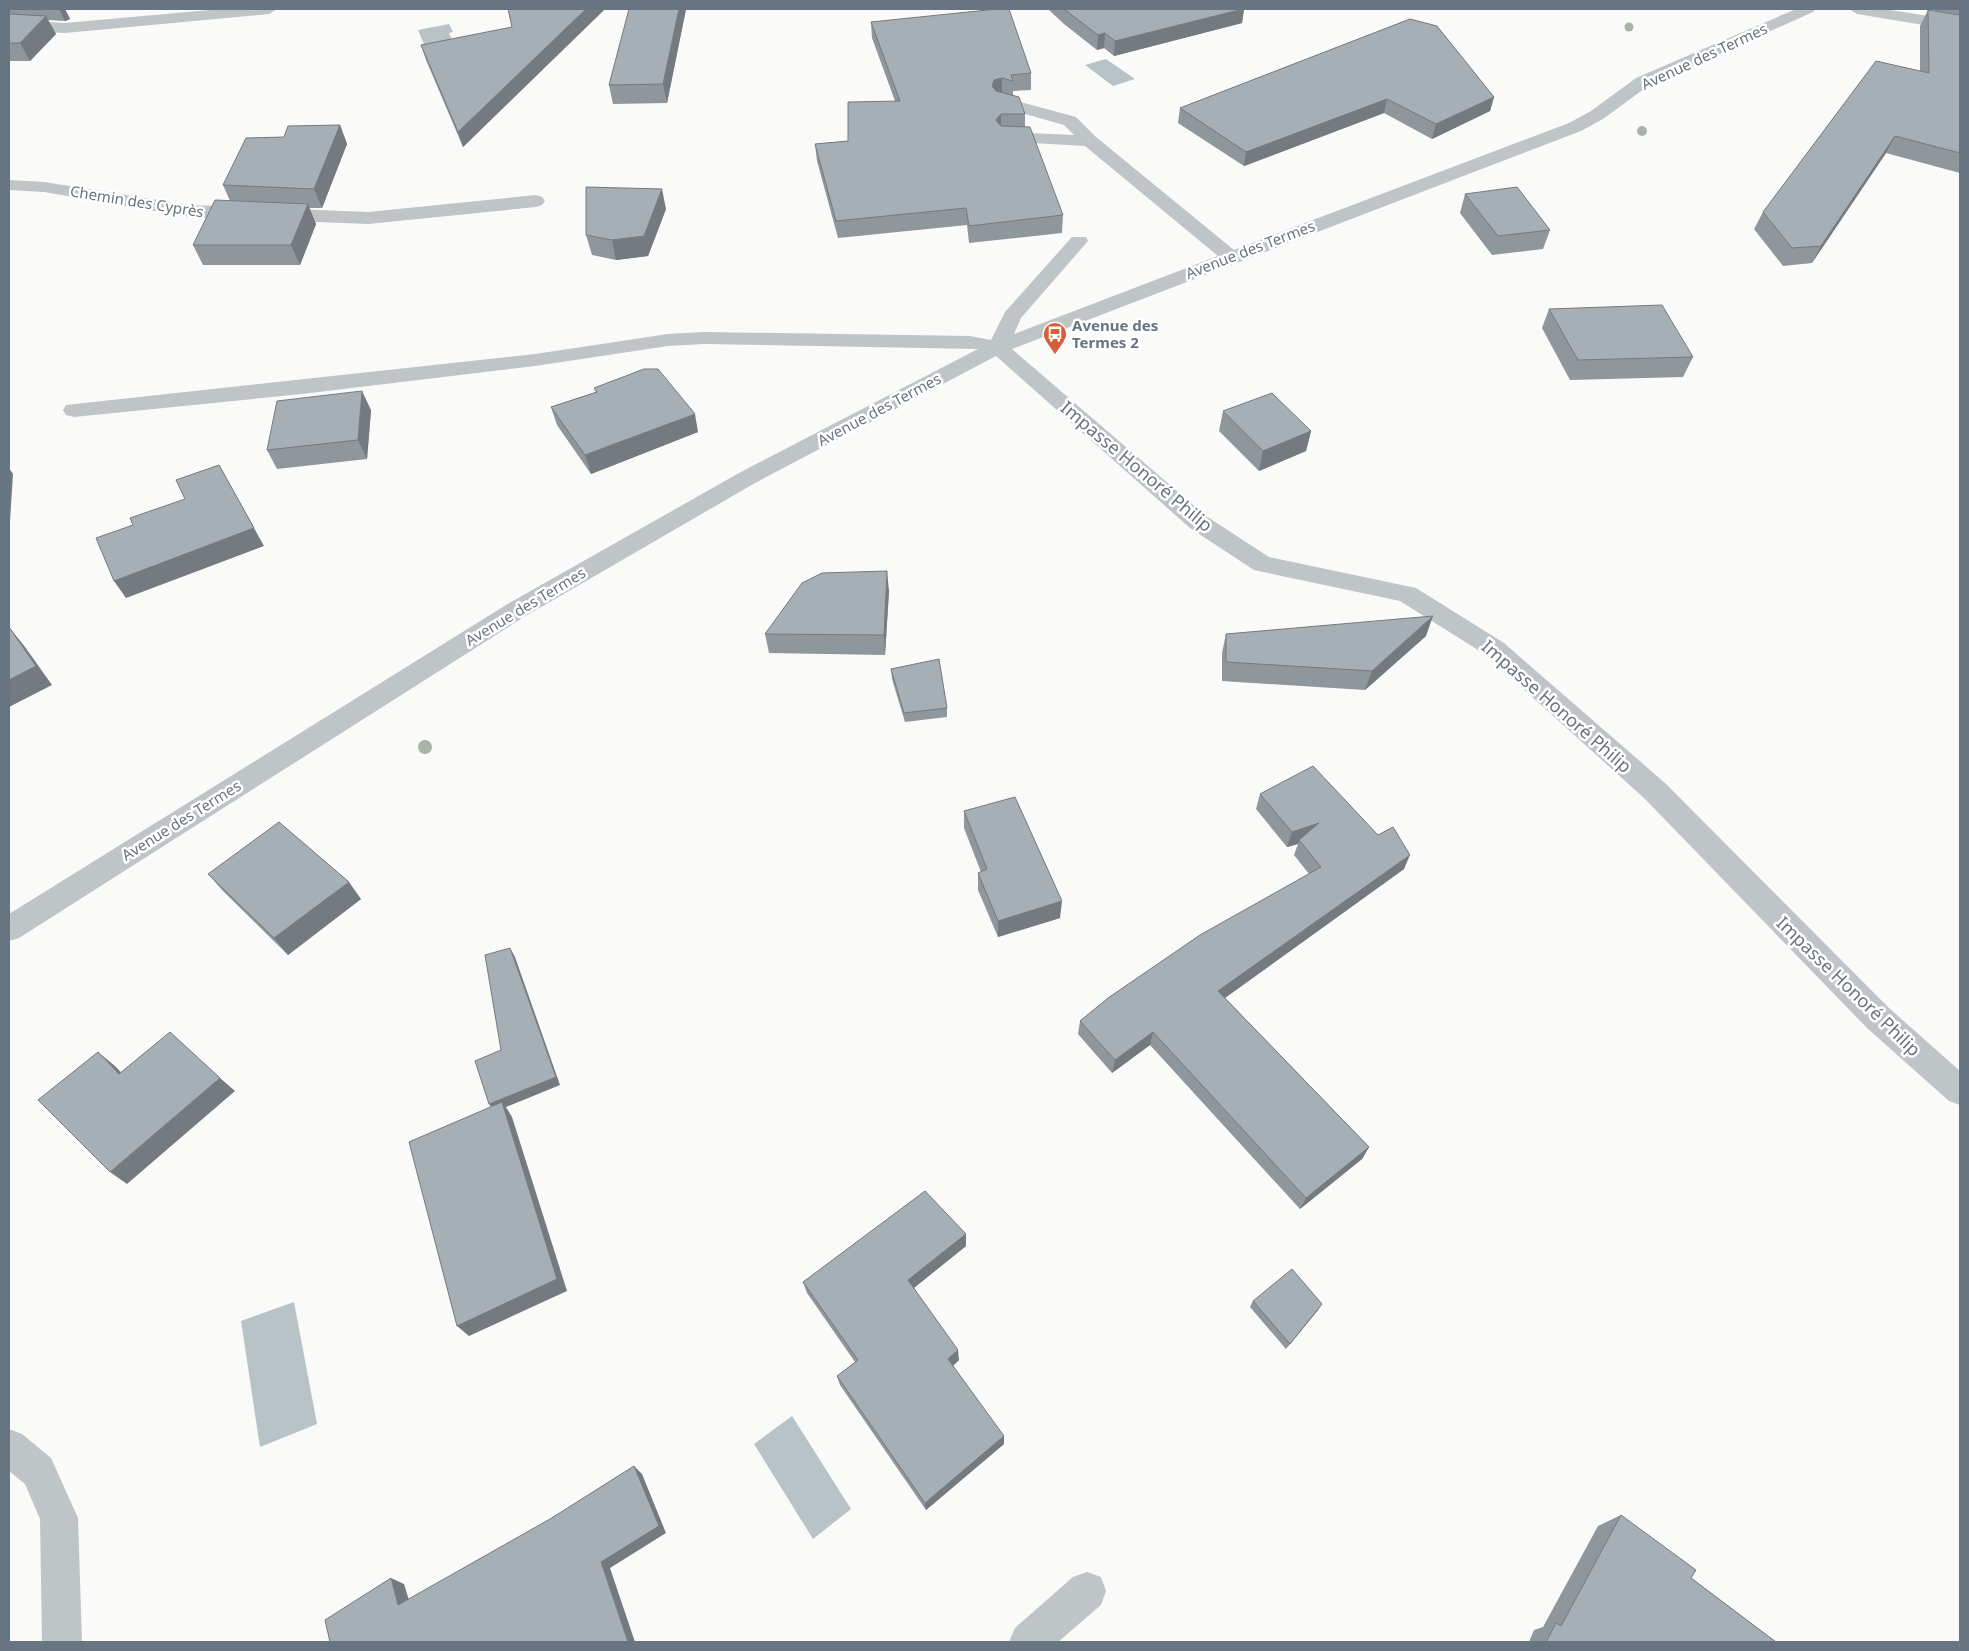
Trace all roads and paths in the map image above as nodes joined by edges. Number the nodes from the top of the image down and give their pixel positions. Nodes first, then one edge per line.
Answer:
1 (268, 9) edge
2 (1808, 9) edge
3 (1857, 9) edge
4 (9, 25) edge
5 (1960, 26) edge
6 (1002, 102) edge
7 (1007, 138) edge
8 (1090, 141) junction
9 (9, 185) edge
10 (536, 201) dead end
11 (1079, 241) dead end
12 (1230, 257) junction
13 (998, 347) junction
14 (74, 410) dead end
15 (9, 929) edge
16 (1960, 1091) edge
17 (9, 1447) edge
18 (1087, 1592) dead end
19 (62, 1642) edge
20 (1029, 1642) edge

1 - 4 street
2 - 12 street, Avenue des Termes
3 - 5 street
6 - 8 street
7 - 8 street
8 - 12 street
9 - 10 street, Chemin des Cyprès
11 - 13 street
12 - 13 street, Avenue des Termes
13 - 14 street
13 - 15 street, Avenue des Termes
13 - 16 street, Impasse Honoré Philip
17 - 19 street
18 - 20 street

